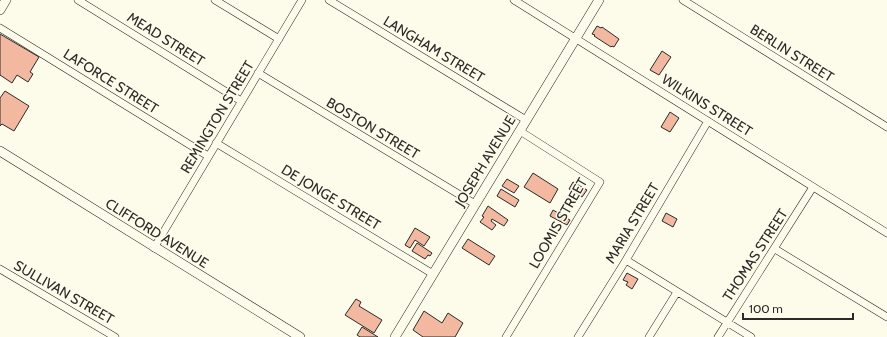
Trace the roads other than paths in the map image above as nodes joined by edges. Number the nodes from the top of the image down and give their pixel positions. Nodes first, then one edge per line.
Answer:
1 (6, 0) edge
2 (78, 0) edge
3 (215, 0) edge
4 (302, 0) edge
5 (329, 0) edge
6 (514, 0) edge
7 (599, 0) edge
8 (683, 0) edge
9 (0, 10) edge
10 (0, 28) edge
11 (576, 38) junction
12 (279, 39) junction
13 (258, 73) junction
14 (242, 100) junction
15 (526, 120) junction
16 (708, 122) junction
17 (887, 127) edge
18 (520, 131) junction
19 (216, 143) junction
20 (0, 151) edge
21 (208, 156) junction
22 (813, 187) junction
23 (475, 204) junction
24 (887, 233) edge
25 (154, 248) junction
26 (775, 249) junction
27 (626, 260) junction
28 (0, 270) edge
29 (433, 274) junction
30 (677, 292) junction
31 (887, 317) edge
32 (727, 322) junction
33 (115, 337) edge
34 (300, 337) edge
35 (395, 337) edge
36 (506, 337) edge
37 (578, 337) edge
38 (649, 337) edge
39 (718, 337) edge
40 (751, 337) edge

1 - 9 main road
2 - 14 street, MEAD STREET
3 - 12 street
4 - 12 street, REMINGTON STREET
5 - 15 street, LANGHAM STREET
6 - 11 street, WILKINS STREET
7 - 11 main road, JOSEPH AVENUE
8 - 17 street, BERLIN STREET
10 - 21 street, LAFORCE STREET
11 - 15 main road, JOSEPH AVENUE
11 - 16 street, WILKINS STREET
12 - 13 street, REMINGTON STREET
13 - 14 street, REMINGTON STREET
13 - 23 street, BOSTON STREET
14 - 19 street, REMINGTON STREET
15 - 18 main road, JOSEPH AVENUE
16 - 22 street, WILKINS STREET
16 - 27 street, MARIA STREET
18 - 23 main road, JOSEPH AVENUE
18 - 36 street, LOOMIS STREET
19 - 21 street, REMINGTON STREET
19 - 29 street, DE JONGE STREET
20 - 25 main road, CLIFFORD AVENUE
21 - 25 street, REMINGTON STREET
22 - 24 street, WILKINS STREET
22 - 26 street, THOMAS STREET
23 - 29 main road, JOSEPH AVENUE
25 - 34 main road, CLIFFORD AVENUE
26 - 31 street
26 - 32 street, THOMAS STREET
27 - 30 street
27 - 37 street, MARIA STREET
28 - 33 street, SULLIVAN STREET
29 - 35 main road, JOSEPH AVENUE
30 - 32 street
30 - 38 street
32 - 39 street, THOMAS STREET
32 - 40 street

